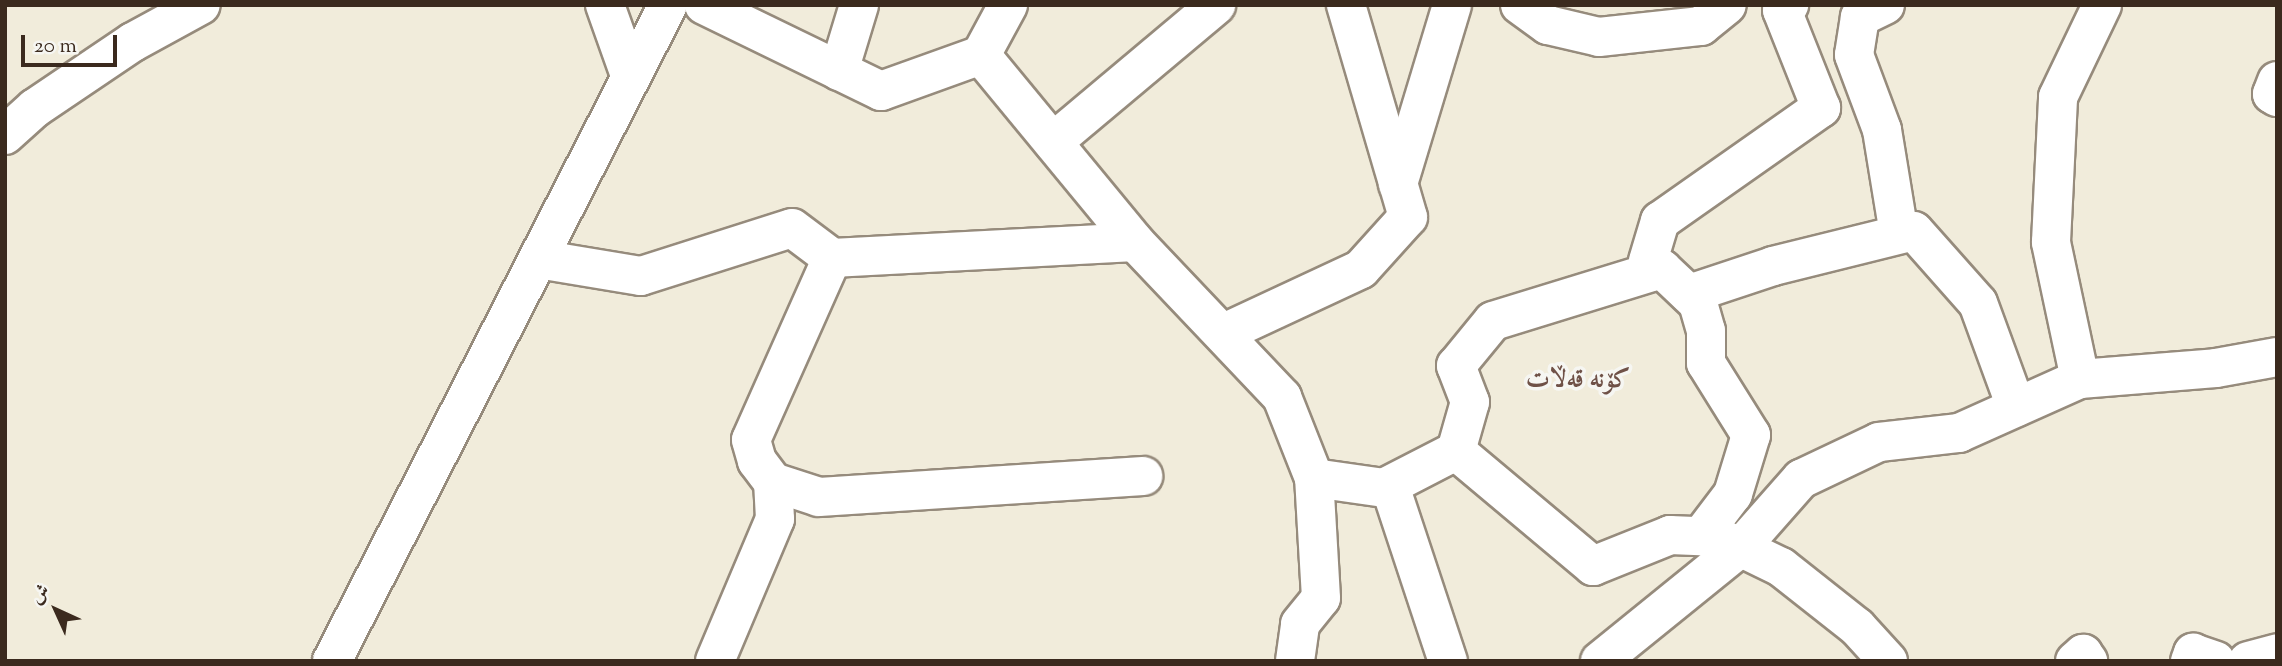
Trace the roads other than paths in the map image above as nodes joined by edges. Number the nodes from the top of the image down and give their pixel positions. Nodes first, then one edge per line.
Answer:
1 (201, 5) edge
2 (606, 5) edge
3 (668, 5) edge
4 (704, 5) edge
5 (859, 5) edge
6 (1008, 5) edge
7 (1216, 5) edge
8 (1346, 5) edge
9 (1452, 5) edge
10 (1520, 5) edge
11 (1729, 5) edge
12 (1885, 5) edge
13 (2102, 5) edge
14 (1788, 15) edge
15 (981, 55) junction
16 (839, 71) junction
17 (631, 78) junction
18 (2277, 81) edge
19 (2277, 97) edge
20 (5, 135) edge
21 (1053, 142) junction
22 (1398, 184) junction
23 (1899, 234) junction
24 (1135, 242) junction
25 (832, 258) junction
26 (538, 259) junction
27 (1651, 272) junction
28 (1689, 294) junction
29 (1224, 333) junction
30 (2277, 357) edge
31 (2080, 379) junction
32 (2016, 407) junction
33 (1456, 451) junction
34 (1744, 458) junction
35 (1143, 476) dead end
36 (1314, 478) junction
37 (1801, 479) junction
38 (773, 482) junction
39 (1390, 486) junction
40 (1701, 536) junction
41 (1741, 547) junction
42 (2277, 653) edge
43 (332, 661) edge
44 (715, 661) edge
45 (1295, 661) edge
46 (1448, 661) edge
47 (1600, 661) edge
48 (1888, 661) edge
49 (2075, 661) edge
50 (2088, 661) edge
51 (2190, 661) edge
52 (2216, 661) edge
53 (2248, 661) edge

1 - 20 street
2 - 17 street
3 - 17 street
4 - 16 street
5 - 16 street
6 - 15 street
7 - 21 street
8 - 22 street
9 - 22 street
10 - 11 street
11 - 14 street
12 - 23 street
13 - 31 street
14 - 27 street
15 - 16 street
15 - 21 street
17 - 26 street
18 - 19 street
21 - 24 street
22 - 29 street
23 - 28 street
23 - 32 street
24 - 25 street
24 - 29 street
25 - 26 street
25 - 38 street
26 - 43 street
27 - 28 street
27 - 33 street
28 - 34 street
29 - 36 street
30 - 31 street
31 - 32 street
32 - 37 street
33 - 39 street
33 - 40 street
34 - 37 street
34 - 40 street
35 - 38 street
36 - 39 street
36 - 45 street
37 - 41 street
38 - 44 street
39 - 46 street
40 - 41 street
41 - 47 street
41 - 48 street
42 - 53 street
49 - 50 street
51 - 52 street

